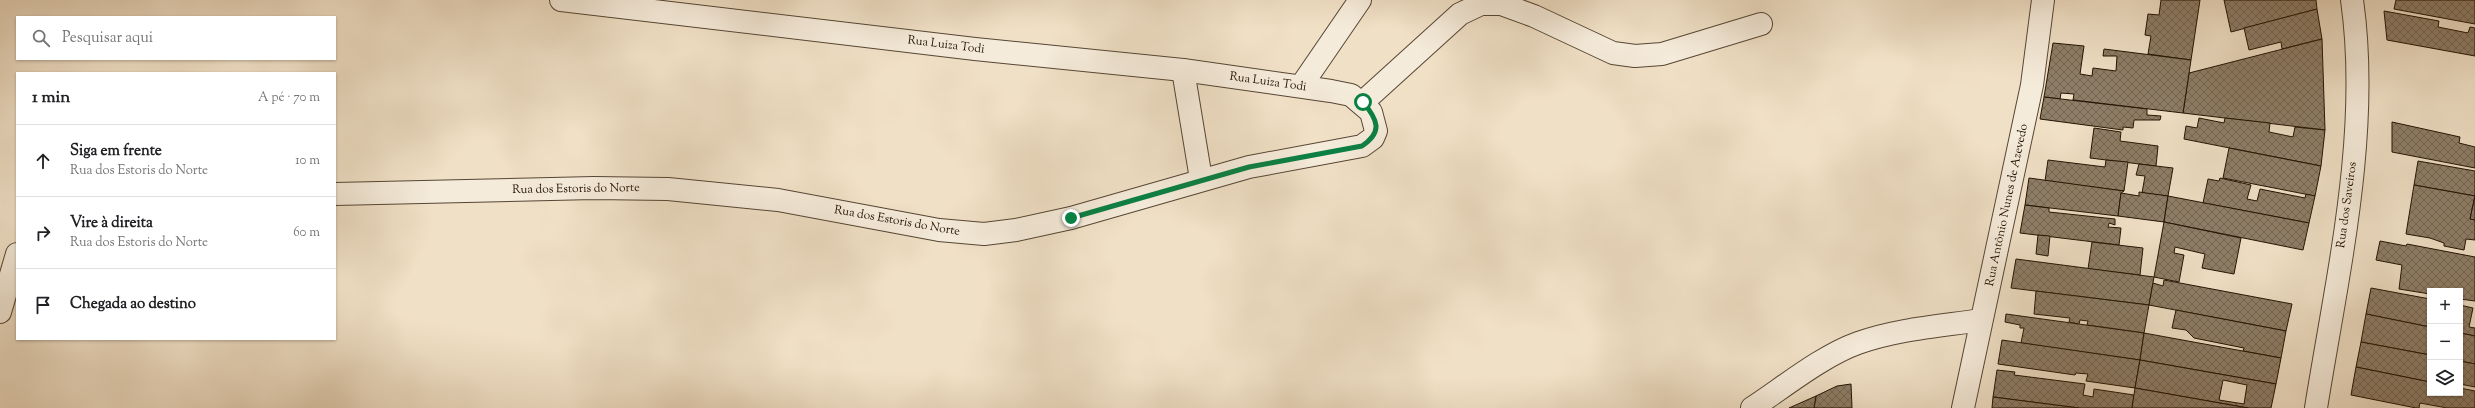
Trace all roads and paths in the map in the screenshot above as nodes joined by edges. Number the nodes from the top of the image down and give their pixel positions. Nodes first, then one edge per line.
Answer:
1 (561, 0) edge
2 (1360, 0) edge
3 (2043, 0) edge
4 (2352, 0) edge
5 (1761, 24) dead end
6 (1183, 70) junction
7 (1301, 86) junction
8 (1363, 102) junction
9 (1201, 179) junction
10 (336, 194) edge
11 (16, 257) edge
12 (0, 312) edge
13 (1981, 320) junction
14 (1752, 408) edge
15 (1964, 408) edge
16 (2316, 408) edge

1 - 6 street, Rua Luiza Todi
2 - 7 street
3 - 13 street, Rua Antônio Nunes de Azevedo
4 - 16 street, Rua dos Saveiros
5 - 8 street
6 - 7 street, Rua Luiza Todi
6 - 9 street
7 - 8 street, Rua Luiza Todi
8 - 9 street, Rua dos Estoris do Norte
9 - 10 street, Rua dos Estoris do Norte
11 - 12 street
13 - 14 street
13 - 15 street, Rua Antônio Nunes de Azevedo

